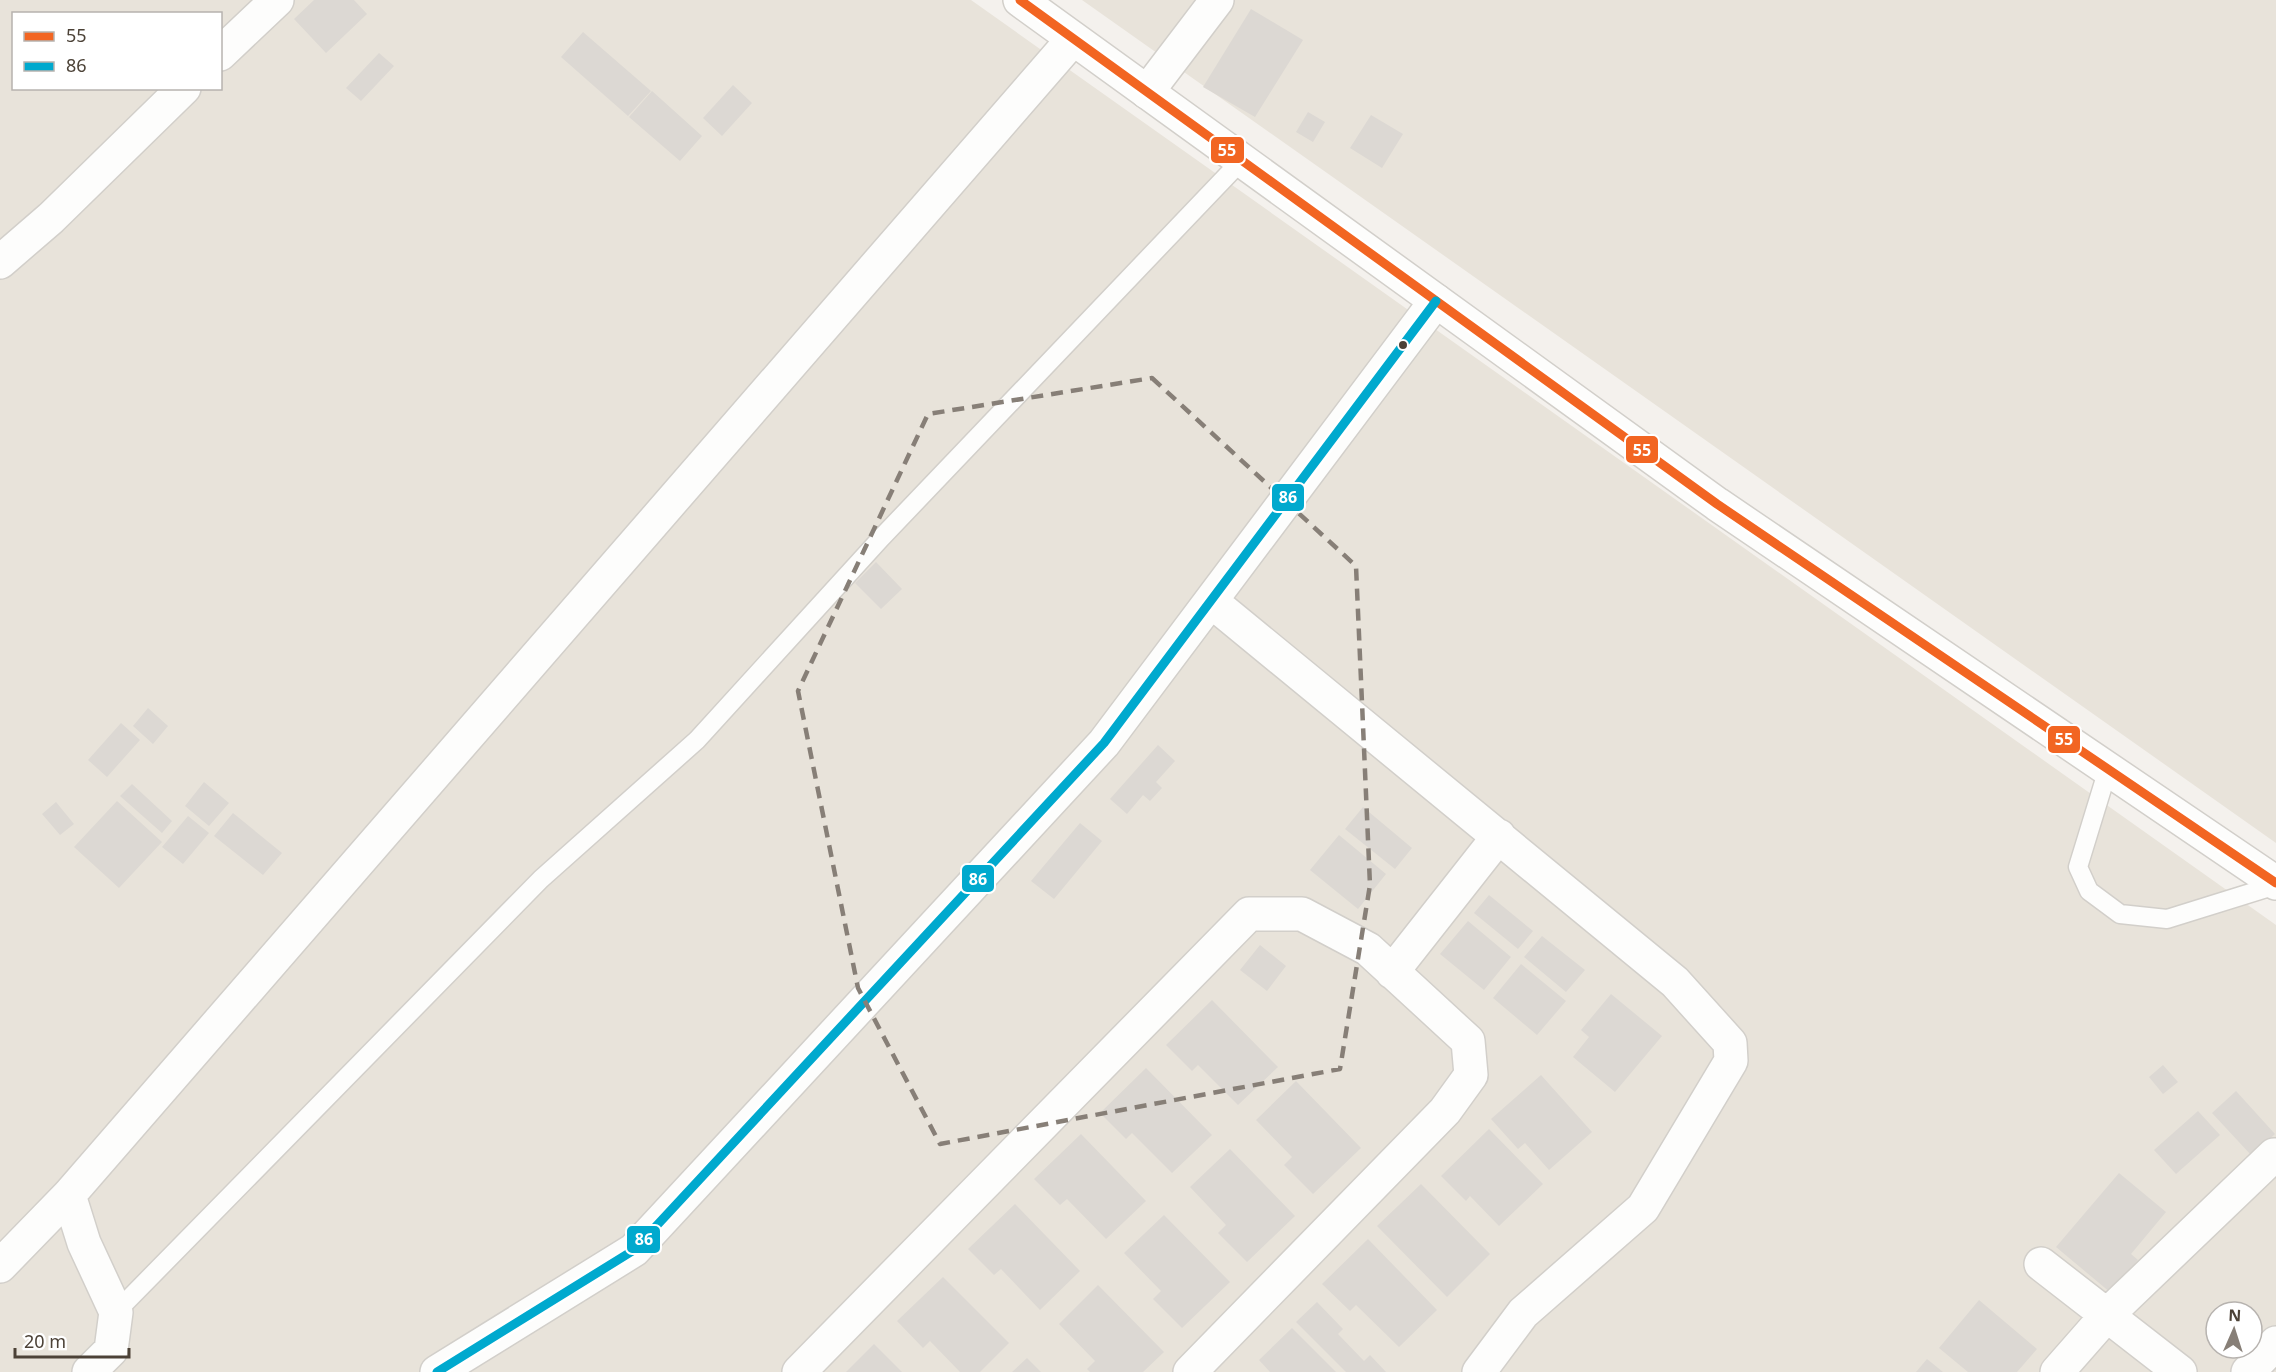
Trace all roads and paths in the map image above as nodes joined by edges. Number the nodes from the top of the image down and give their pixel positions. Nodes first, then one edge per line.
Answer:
1 (277, 0) edge
2 (1020, 0) edge
3 (1217, 0) edge
4 (1073, 39) junction
5 (222, 52) edge
6 (182, 90) edge
7 (1147, 92) junction
8 (1242, 160) junction
9 (0, 262) edge
10 (1436, 301) junction
11 (1211, 601) junction
12 (2108, 769) junction
13 (1499, 836) junction
14 (2276, 884) edge
15 (1392, 972) junction
16 (2274, 1155) dead end
17 (69, 1195) junction
18 (2041, 1264) dead end
19 (0, 1266) edge
20 (116, 1312) junction
21 (2107, 1315) junction
22 (2276, 1343) edge
23 (89, 1372) edge
24 (437, 1372) edge
25 (799, 1372) edge
26 (1190, 1372) edge
27 (1479, 1372) edge
28 (2057, 1372) edge
29 (2180, 1372) edge
30 (2248, 1372) edge

1 - 5 street
2 - 4 street
3 - 7 street
4 - 7 street
4 - 17 street
6 - 9 street
7 - 8 street
8 - 10 street
8 - 20 lane
10 - 11 street
10 - 12 street
11 - 13 street
11 - 24 street
12 - 14 street
12 - 14 lane
13 - 15 street
13 - 27 street
15 - 25 street
15 - 26 street
16 - 21 street
17 - 19 street
17 - 20 street
18 - 21 street
20 - 23 street
21 - 28 street
21 - 29 street
22 - 30 street

